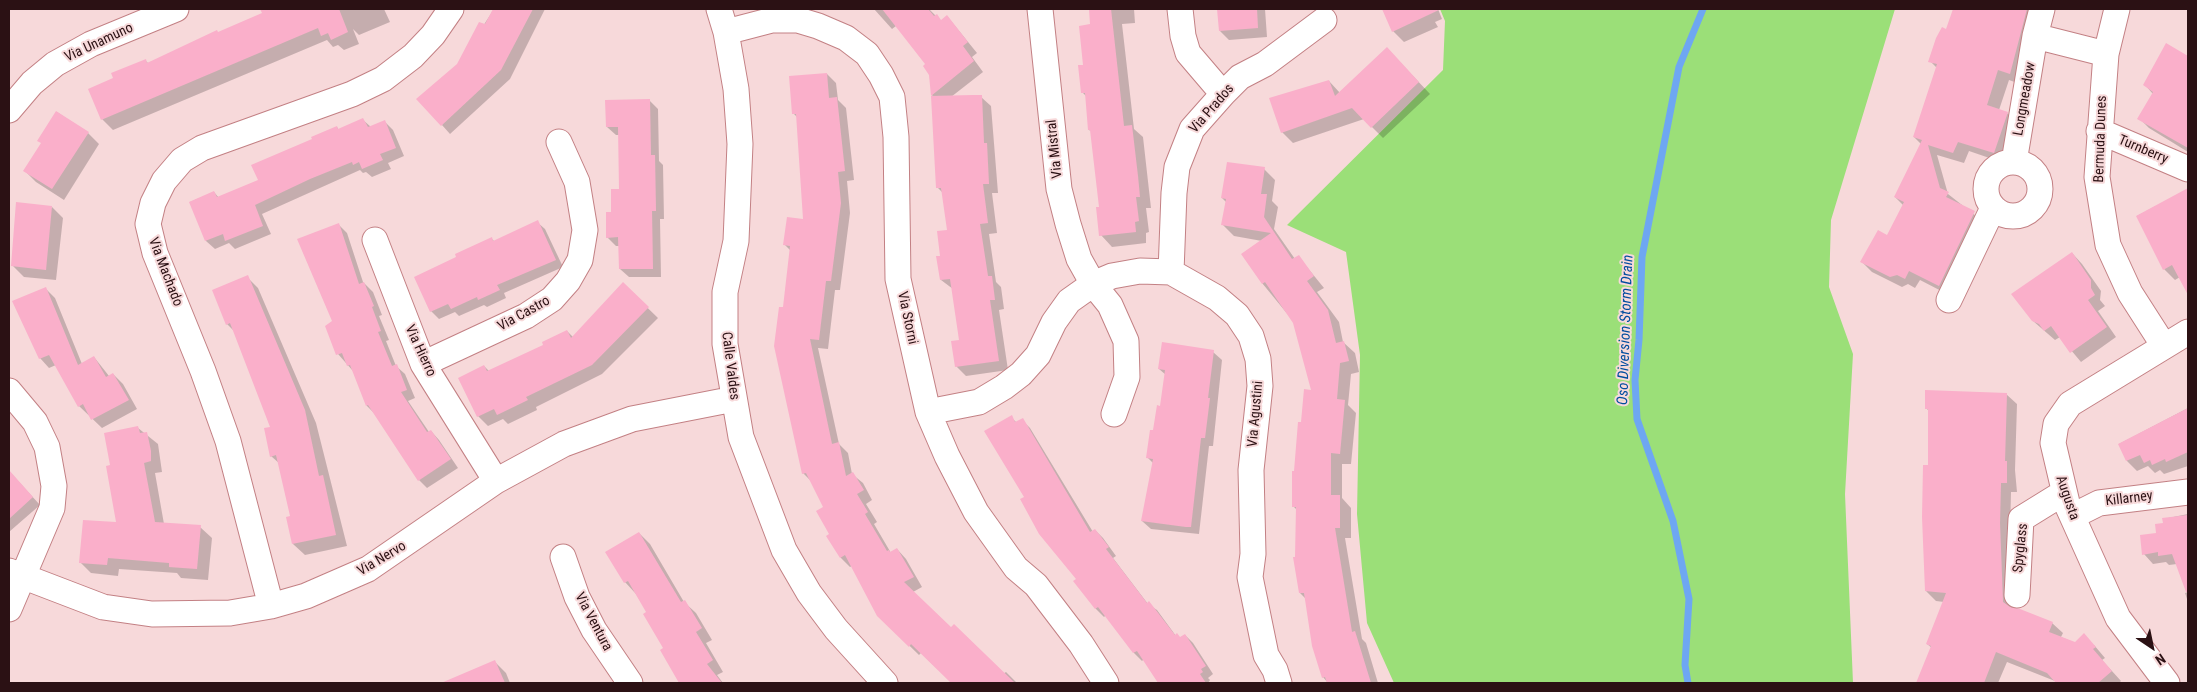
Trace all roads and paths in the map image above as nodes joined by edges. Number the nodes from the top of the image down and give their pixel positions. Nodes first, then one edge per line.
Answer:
1 (176, 9) edge
2 (451, 9) edge
3 (1040, 9) edge
4 (1180, 9) edge
5 (2042, 9) edge
6 (2117, 9) edge
7 (722, 20) edge
8 (1324, 20) dead end
9 (2035, 36) junction
10 (2106, 54) junction
11 (1222, 94) junction
12 (9, 110) edge
13 (2099, 131) junction
14 (559, 142) dead end
15 (2014, 162) junction
16 (2188, 169) edge
17 (1993, 208) junction
18 (375, 240) dead end
19 (1171, 272) junction
20 (1093, 284) junction
21 (1948, 300) dead end
22 (2188, 332) edge
23 (2164, 346) junction
24 (423, 364) junction
25 (9, 392) edge
26 (734, 399) junction
27 (928, 412) junction
28 (1114, 414) dead end
29 (496, 481) junction
30 (2188, 492) edge
31 (2063, 493) junction
32 (2072, 516) junction
33 (563, 557) dead end
34 (16, 574) edge
35 (2017, 595) dead end
36 (271, 606) junction
37 (9, 609) edge
38 (630, 683) edge
39 (885, 683) edge
40 (1106, 683) edge
41 (1279, 683) edge
42 (2167, 683) edge

1 - 12 street, Via Unamuno
2 - 36 street, Via Machado
3 - 20 street, Via Mistral
4 - 11 street
5 - 9 street, Longmeadow
6 - 10 street, Bermuda Dunes
7 - 26 street, Calle Valdes
7 - 27 street, Via Storni
8 - 11 street, Via Prados
9 - 10 street
9 - 15 street, Longmeadow
10 - 13 street, Bermuda Dunes
11 - 19 street, Via Prados
13 - 16 street, Turnberry
13 - 23 street, Bermuda Dunes
14 - 24 street, Via Castro
15 - 17 street
15 - 17 street
17 - 21 street
18 - 24 street, Via Hierro
19 - 20 street
19 - 41 street, Via Agustini
20 - 27 street
20 - 28 street, Via Mistral
22 - 23 street, Augusta
23 - 31 street, Augusta
24 - 29 street, Via Hierro
25 - 34 street
26 - 29 street, Via Nervo
26 - 39 street, Calle Valdes
27 - 40 street, Via Storni
29 - 36 street, Via Nervo
30 - 32 street, Killarney
31 - 32 street, Augusta
31 - 35 street, Spyglass
32 - 42 street, Augusta
33 - 38 street, Via Ventura
34 - 36 street, Via Nervo
34 - 37 street

